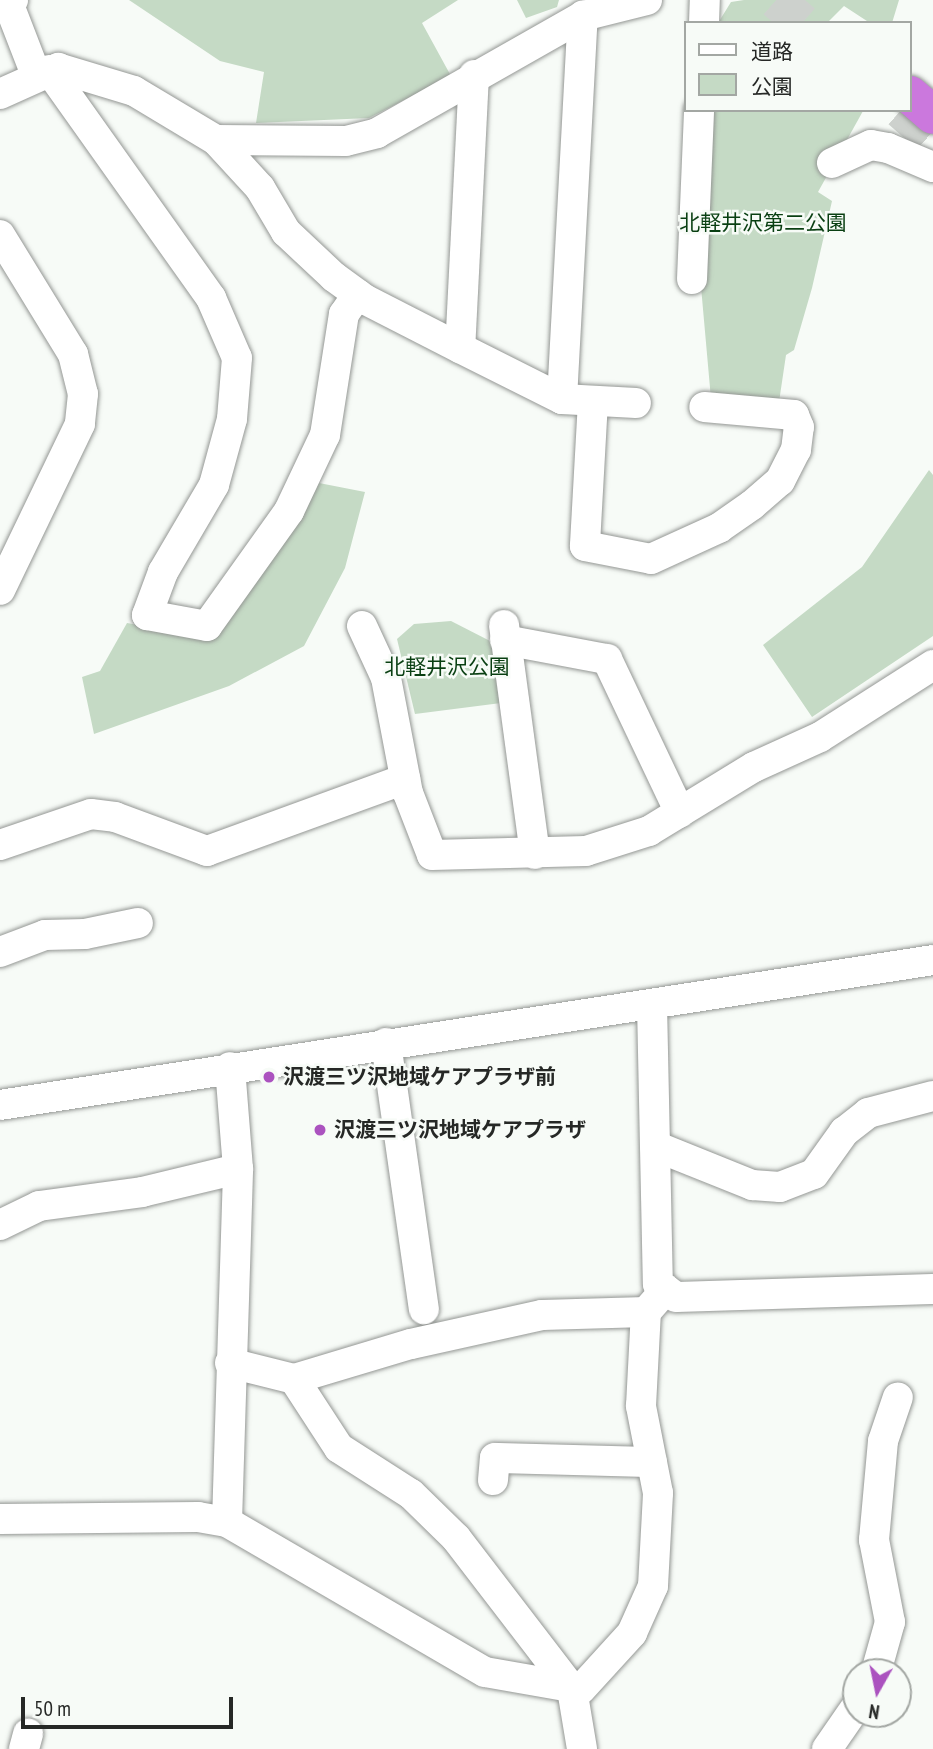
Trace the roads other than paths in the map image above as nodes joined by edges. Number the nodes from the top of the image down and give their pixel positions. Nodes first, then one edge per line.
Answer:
1 (13, 0) edge
2 (647, 0) edge
3 (705, 0) edge
4 (583, 16) junction
5 (704, 21) edge
6 (43, 73) junction
7 (474, 75) junction
8 (0, 94) edge
9 (912, 97) edge
10 (699, 112) edge
11 (933, 115) edge
12 (216, 140) junction
13 (832, 163) dead end
14 (933, 167) edge
15 (0, 235) edge
16 (692, 279) dead end
17 (358, 294) junction
18 (460, 348) junction
19 (562, 399) junction
20 (593, 401) junction
21 (636, 403) dead end
22 (704, 407) dead end
23 (0, 590) edge
24 (362, 626) dead end
25 (933, 665) edge
26 (405, 779) junction
27 (680, 813) junction
28 (0, 845) edge
29 (536, 854) junction
30 (138, 923) dead end
31 (0, 952) edge
32 (933, 960) edge
33 (652, 1004) junction
34 (386, 1043) junction
35 (230, 1067) junction
36 (933, 1096) edge
37 (0, 1105) edge
38 (655, 1146) junction
39 (238, 1169) junction
40 (0, 1225) edge
41 (666, 1289) junction
42 (933, 1290) edge
43 (424, 1310) dead end
44 (646, 1312) junction
45 (230, 1363) junction
46 (294, 1379) junction
47 (898, 1397) dead end
48 (652, 1462) junction
49 (494, 1480) dead end
50 (0, 1519) edge
51 (227, 1522) junction
52 (880, 1658) edge
53 (572, 1689) junction
54 (842, 1727) edge
55 (582, 1749) edge
56 (827, 1749) edge

1 - 6 street
2 - 4 street
3 - 5 street
4 - 7 street
4 - 19 street
6 - 8 street
6 - 12 street
6 - 17 street
7 - 12 street
7 - 18 street
9 - 11 highway
10 - 16 street
12 - 17 street
13 - 14 street
15 - 23 street
17 - 18 street
18 - 19 street
19 - 20 street
20 - 21 street
20 - 22 street
24 - 26 street
25 - 27 street
26 - 28 street
26 - 29 street
27 - 29 street
27 - 29 street
30 - 31 street
32 - 33 street
33 - 34 street
33 - 38 street
34 - 35 street
34 - 43 street
35 - 37 street
35 - 39 street
36 - 38 street
38 - 41 street
39 - 40 street
39 - 45 street
41 - 42 street
41 - 44 street
44 - 46 street
44 - 48 street
45 - 46 street
45 - 51 street
46 - 53 street
47 - 52 street
48 - 49 street
48 - 53 street
50 - 51 street
51 - 53 street
53 - 55 street
54 - 56 street

